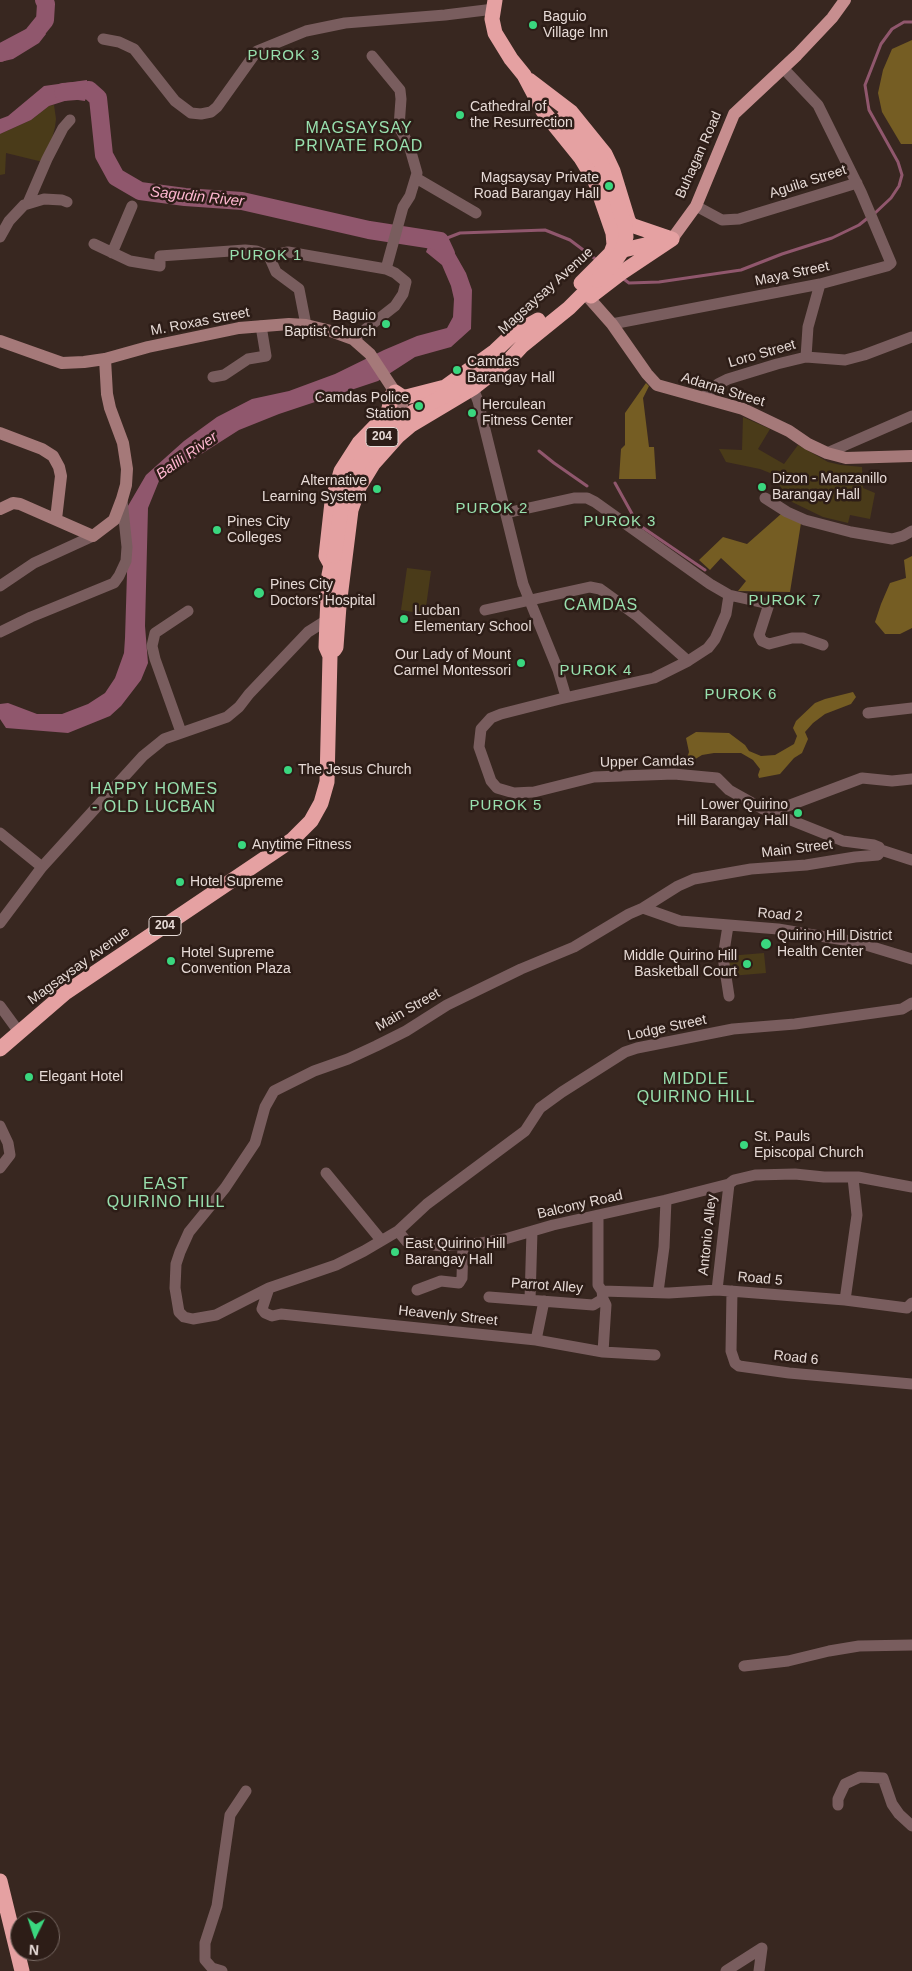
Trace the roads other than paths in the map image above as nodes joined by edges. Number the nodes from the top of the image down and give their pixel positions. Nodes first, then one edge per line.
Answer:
1 (845, 0) edge
2 (494, 4) edge
3 (103, 39) dead end
4 (372, 56) dead end
5 (783, 68) junction
6 (524, 75) junction
7 (70, 120) dead end
8 (416, 178) junction
9 (857, 183) junction
10 (68, 202) dead end
11 (28, 203) junction
12 (132, 206) dead end
13 (696, 206) junction
14 (476, 213) dead end
15 (613, 233) junction
16 (0, 237) edge
17 (672, 239) junction
18 (94, 244) dead end
19 (643, 245) junction
20 (659, 249) junction
21 (112, 253) junction
22 (269, 256) junction
23 (609, 256) junction
24 (386, 269) junction
25 (590, 276) junction
26 (820, 284) junction
27 (603, 286) junction
28 (589, 298) junction
29 (538, 320) junction
30 (612, 324) junction
31 (306, 325) junction
32 (261, 326) junction
33 (912, 337) edge
34 (353, 339) junction
35 (0, 341) edge
36 (508, 354) junction
37 (806, 356) junction
38 (104, 360) junction
39 (213, 377) dead end
40 (472, 388) junction
41 (391, 390) junction
42 (416, 395) junction
43 (703, 398) junction
44 (395, 411) junction
45 (430, 414) junction
46 (912, 416) edge
47 (411, 425) junction
48 (0, 433) edge
49 (398, 436) junction
50 (827, 453) junction
51 (912, 456) edge
52 (765, 498) dead end
53 (122, 499) junction
54 (0, 509) edge
55 (506, 512) junction
56 (56, 519) junction
57 (912, 531) edge
58 (93, 536) junction
59 (332, 560) junction
60 (0, 586) edge
61 (729, 595) junction
62 (528, 600) junction
63 (485, 610) dead end
64 (188, 611) dead end
65 (327, 620) junction
66 (0, 632) edge
67 (823, 645) dead end
68 (330, 656) junction
69 (688, 661) junction
70 (566, 697) junction
71 (912, 708) edge
72 (868, 713) dead end
73 (181, 732) junction
74 (912, 779) edge
75 (763, 809) junction
76 (0, 833) edge
77 (881, 850) junction
78 (912, 860) edge
79 (42, 867) junction
80 (643, 908) junction
81 (0, 923) edge
82 (728, 926) junction
83 (912, 959) edge
84 (729, 996) dead end
85 (912, 1003) edge
86 (0, 1006) edge
87 (19, 1032) junction
88 (0, 1049) edge
89 (0, 1126) edge
90 (0, 1168) edge
91 (326, 1173) dead end
92 (853, 1178) junction
93 (729, 1184) junction
94 (912, 1187) edge
95 (666, 1200) junction
96 (598, 1216) junction
97 (398, 1231) junction
98 (532, 1231) junction
99 (382, 1240) junction
100 (463, 1245) junction
101 (269, 1288) junction
102 (417, 1290) dead end
103 (717, 1290) junction
104 (732, 1291) junction
105 (658, 1292) junction
106 (602, 1295) junction
107 (489, 1297) dead end
108 (530, 1300) junction
109 (844, 1300) junction
110 (544, 1302) junction
111 (910, 1305) edge
112 (536, 1340) junction
113 (603, 1352) junction
114 (655, 1356) dead end
115 (912, 1384) edge
116 (912, 1645) edge
117 (744, 1666) dead end
118 (246, 1791) dead end
119 (838, 1805) dead end
120 (912, 1826) edge
121 (0, 1881) edge
122 (22, 1971) edge
123 (222, 1971) edge
124 (726, 1971) edge
125 (759, 1971) edge

1 - 5 main road, Buhagan Road
2 - 3 street
2 - 6 highway, Magsaysay Avenue / 204
4 - 8 street
5 - 9 street, Aguila Street
5 - 13 main road, Buhagan Road
6 - 15 highway, Magsaysay Avenue / 204
6 - 17 highway, Magsaysay Avenue / 204
6 - 36 highway, Magsaysay Avenue / 204, bridge
7 - 11 street
8 - 14 street
8 - 24 street
9 - 13 street, Aguila Street
9 - 26 street, Maya Street
10 - 11 street
11 - 16 street
12 - 21 street
13 - 17 main road, Buhagan Road
15 - 19 highway
15 - 23 highway, Magsaysay Avenue / 204
17 - 19 highway
17 - 20 highway, Buhagan Road
18 - 21 street
19 - 20 highway
19 - 23 highway
20 - 27 highway, Buhagan Road / 204
21 - 22 street
22 - 24 street
22 - 31 street
23 - 25 highway, Magsaysay Avenue / 204
24 - 34 street
25 - 27 highway
25 - 29 highway, Magsaysay Avenue / 204
26 - 30 street, Maya Street
26 - 37 street, Loro Street
27 - 28 highway, 204
28 - 30 street, Adarna Street
28 - 36 highway, 204
29 - 36 highway, Magsaysay Avenue / 204
29 - 42 highway, 204
30 - 43 street, Adarna Street
31 - 32 street, M. Roxas Street
31 - 34 street, M. Roxas Street
32 - 38 street, M. Roxas Street
32 - 39 street
33 - 37 street, Loro Street
34 - 41 street, M. Roxas Street
35 - 38 street, M. Roxas Street
36 - 40 highway, Magsaysay Avenue / 204
36 - 59 highway, Magsaysay Avenue / 204, bridge
37 - 43 street, Loro Street
38 - 53 street
40 - 45 highway, Magsaysay Avenue / 204
40 - 55 street
41 - 42 highway, 204
41 - 44 highway, 204
42 - 45 highway
43 - 50 street, Adarna Street
44 - 47 street
44 - 49 highway
44 - 59 highway, 204
45 - 47 highway, Magsaysay Avenue / 204
46 - 50 street
47 - 49 highway, Magsaysay Avenue / 204
48 - 56 street
49 - 68 highway, Magsaysay Avenue / 204
50 - 51 street, Adarna Street
52 - 57 street
53 - 58 street
53 - 66 street
54 - 56 street
55 - 61 street
55 - 62 street
56 - 58 street
58 - 60 street
59 - 65 highway, Magsaysay Avenue / 204
61 - 67 street
61 - 69 street
62 - 63 street
62 - 69 street
62 - 70 street
64 - 73 street
65 - 68 highway, Magsaysay Avenue / 204
65 - 73 street
68 - 87 highway, Magsaysay Avenue / 204
69 - 70 street
70 - 75 street, Upper Camdas
71 - 72 street
73 - 79 street
74 - 75 street
75 - 77 street, Upper Camdas
76 - 79 street
77 - 78 street, Upper Camdas
77 - 80 street, Main Street
79 - 81 street
80 - 82 street, Road 2
80 - 101 street, Main Street
82 - 83 street, Road 2
82 - 84 street
85 - 97 street, Lodge Street
86 - 87 street
87 - 88 highway, Magsaysay Avenue / 204
89 - 90 street
91 - 99 street
92 - 93 street, Balcony Road
92 - 94 street, Balcony Road
92 - 109 street
93 - 95 street, Balcony Road
93 - 103 street, Antonio Alley
95 - 96 street, Balcony Road
95 - 105 street
96 - 98 street, Balcony Road
96 - 106 street
97 - 99 street
97 - 100 street, Balcony Road
98 - 100 street, Balcony Road
98 - 108 street
99 - 101 street
100 - 102 street
101 - 112 street, Heavenly Street
103 - 104 street, Road 5
103 - 105 street, Road 5
104 - 109 street, Road 5
104 - 115 street, Road 6
105 - 106 street, Road 5
106 - 110 street, Parrot Alley
106 - 113 street
107 - 108 street, Parrot Alley
108 - 110 street, Parrot Alley
109 - 111 street, Road 5
110 - 112 street
112 - 113 street, Heavenly Street
113 - 114 street, Heavenly Street
116 - 117 street
118 - 123 street
119 - 120 street
121 - 122 highway
124 - 125 street

